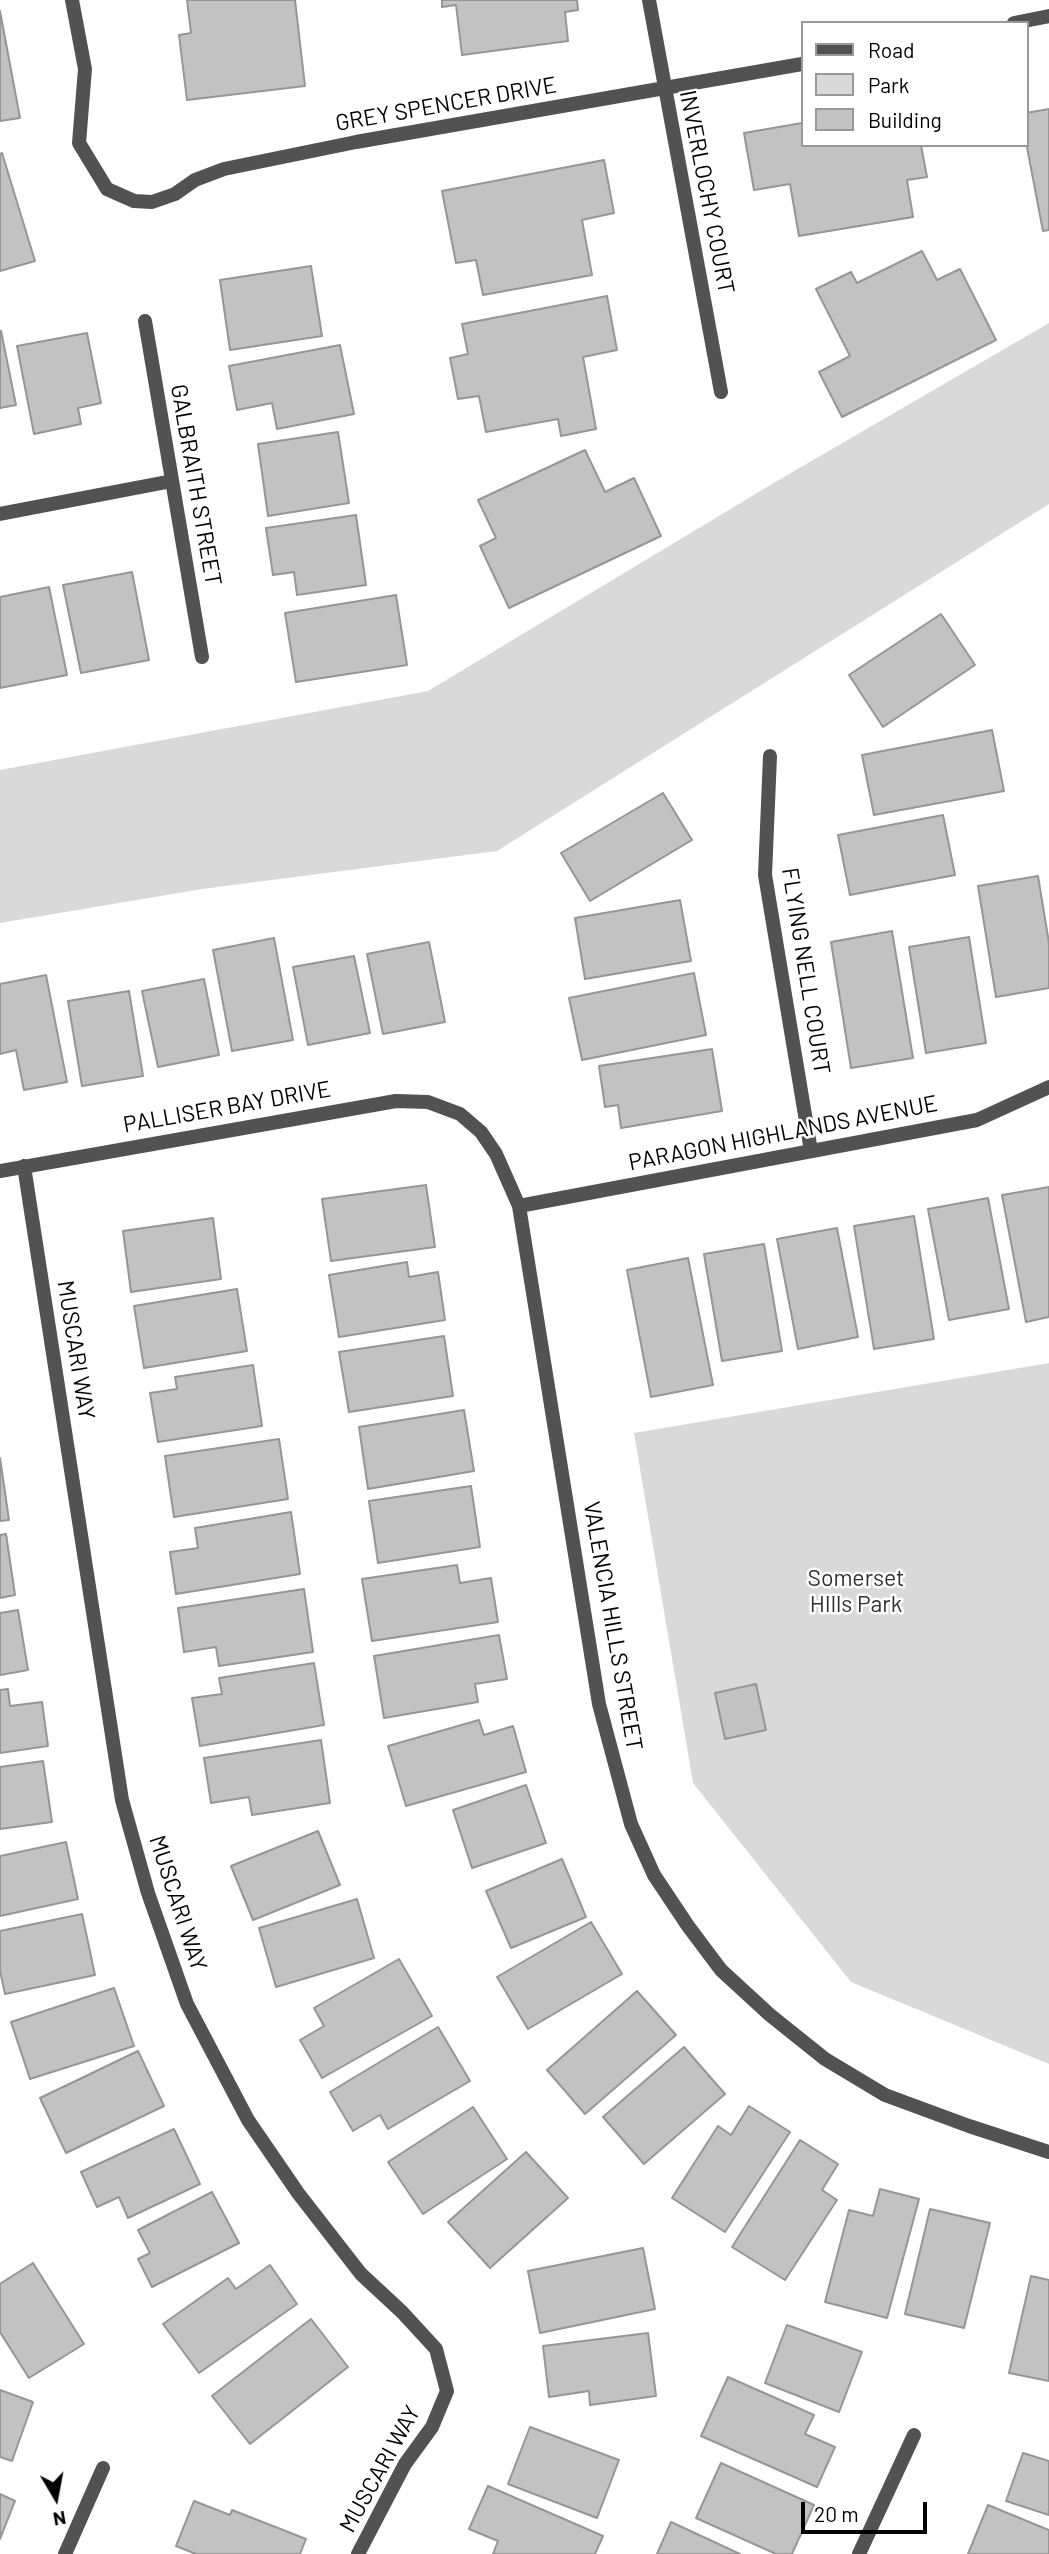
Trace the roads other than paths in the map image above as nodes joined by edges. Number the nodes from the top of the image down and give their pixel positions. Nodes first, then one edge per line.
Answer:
1 (72, 0) edge
2 (649, 0) edge
3 (1049, 16) edge
4 (1024, 21) edge
5 (800, 64) edge
6 (665, 89) junction
7 (145, 321) dead end
8 (721, 392) dead end
9 (172, 481) junction
10 (0, 514) edge
11 (202, 657) dead end
12 (770, 756) dead end
13 (1049, 1087) edge
14 (460, 1114) joint
15 (811, 1151) junction
16 (24, 1166) junction
17 (0, 1171) edge
18 (519, 1206) junction
19 (1049, 2152) edge
20 (914, 2435) dead end
21 (103, 2468) dead end
22 (65, 2554) edge
23 (358, 2554) edge
24 (859, 2554) edge

1 - 6 street, GREY SPENCER DRIVE
2 - 6 street, INVERLOCHY COURT
3 - 4 street
5 - 6 street, GREY SPENCER DRIVE
6 - 8 street, INVERLOCHY COURT
7 - 9 street, GALBRAITH STREET
9 - 10 street
9 - 11 street, GALBRAITH STREET
12 - 15 street, FLYING NELL COURT
13 - 15 street, PARAGON HIGHLANDS AVENUE
14 - 16 street, PALLISER BAY DRIVE
14 - 18 street, VALENCIA HILLS STREET
15 - 18 street, PARAGON HIGHLANDS AVENUE
16 - 17 street, PALLISER BAY DRIVE
16 - 23 street, MUSCARI WAY
18 - 19 street, VALENCIA HILLS STREET
20 - 24 street
21 - 22 street

